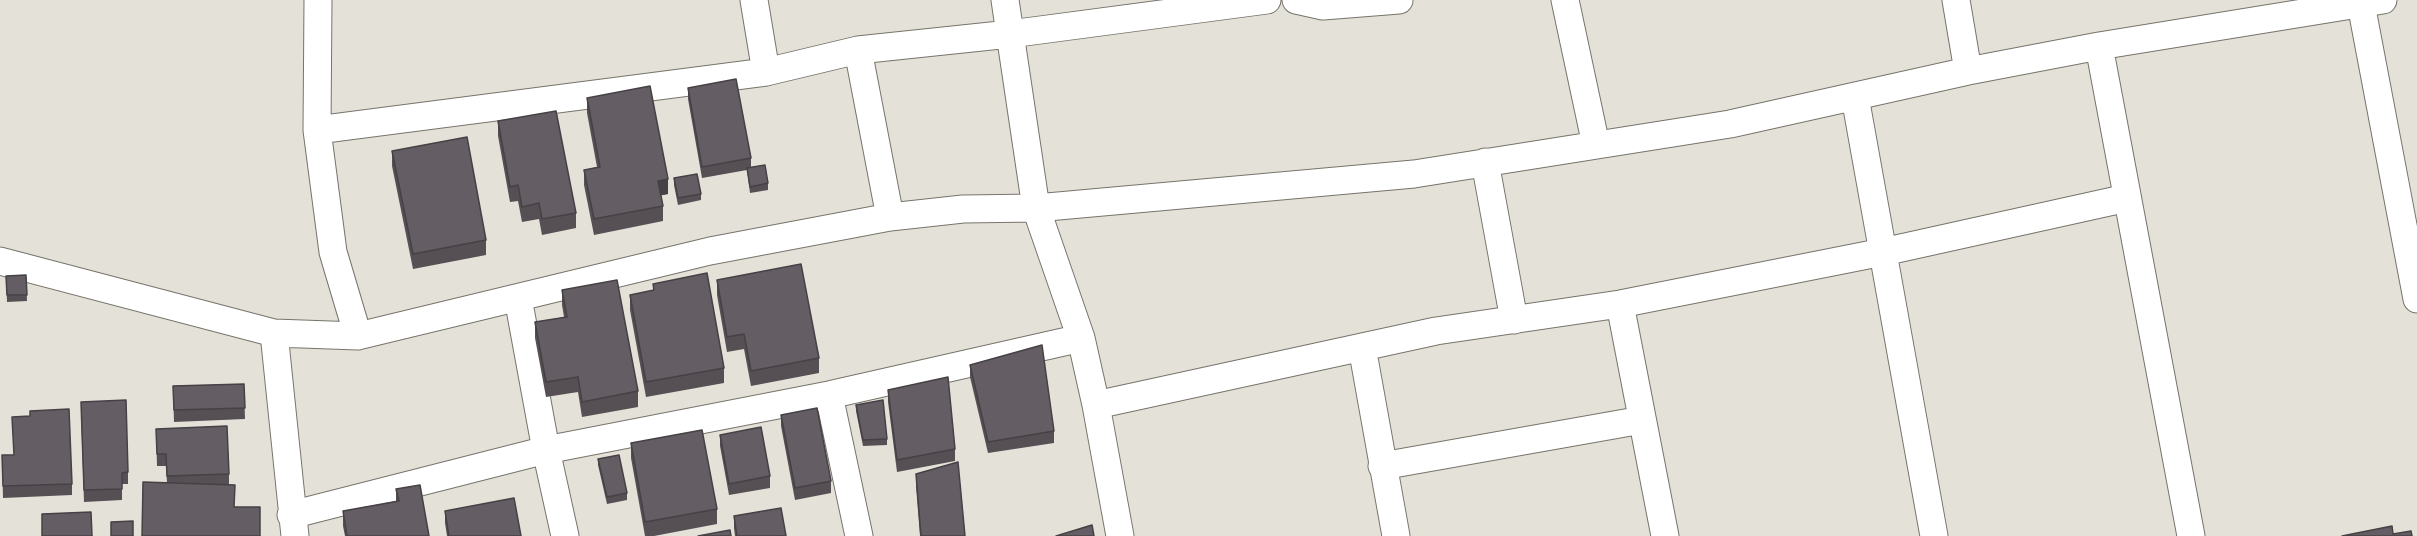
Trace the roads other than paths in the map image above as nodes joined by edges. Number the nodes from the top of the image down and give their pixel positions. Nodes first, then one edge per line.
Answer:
1 (318, 0) edge
2 (754, 0) edge
3 (1005, 0) edge
4 (1267, 0) edge
5 (1296, 0) edge
6 (1399, 0) edge
7 (1565, 0) edge
8 (1956, 0) edge
9 (2372, 2) edge
10 (2265, 9) edge
11 (1010, 34) junction
12 (2099, 46) junction
13 (858, 50) junction
14 (1968, 71) junction
15 (766, 72) junction
16 (1855, 97) junction
17 (317, 130) junction
18 (1596, 144) junction
19 (1485, 162) junction
20 (2127, 198) junction
21 (1036, 208) junction
22 (890, 218) junction
23 (1883, 252) junction
24 (0, 261) edge
25 (518, 298) junction
26 (2417, 299) edge
27 (1620, 304) junction
28 (1514, 320) junction
29 (274, 333) junction
30 (358, 336) junction
31 (1081, 338) junction
32 (1362, 347) junction
33 (829, 395) junction
34 (1096, 405) junction
35 (1642, 420) junction
36 (546, 450) junction
37 (1382, 466) junction
38 (293, 525) edge
39 (565, 536) edge
40 (859, 536) edge
41 (1120, 536) edge
42 (1396, 536) edge
43 (1665, 536) edge
44 (1934, 536) edge
45 (2191, 536) edge

1 - 17 street
2 - 15 street
3 - 11 street
4 - 11 street
5 - 6 street
7 - 18 street
8 - 14 street
9 - 10 street
9 - 26 street
10 - 12 street
11 - 13 street
11 - 21 street
12 - 14 street
12 - 20 street
13 - 15 street
13 - 22 street
14 - 16 street
15 - 17 street
16 - 18 street
16 - 23 street
17 - 30 street
18 - 19 street
19 - 21 street
19 - 28 street
20 - 23 street
20 - 45 street
21 - 22 street
21 - 31 street
22 - 25 street
23 - 27 street
23 - 44 street
24 - 29 street
25 - 30 street
25 - 36 street
27 - 28 street
27 - 35 street
28 - 32 street
29 - 30 street
29 - 38 street
31 - 33 street
31 - 34 street
32 - 34 street
32 - 37 street
33 - 36 street
33 - 40 street
34 - 41 street
35 - 37 street
35 - 43 street
36 - 38 street
36 - 39 street
37 - 42 street

